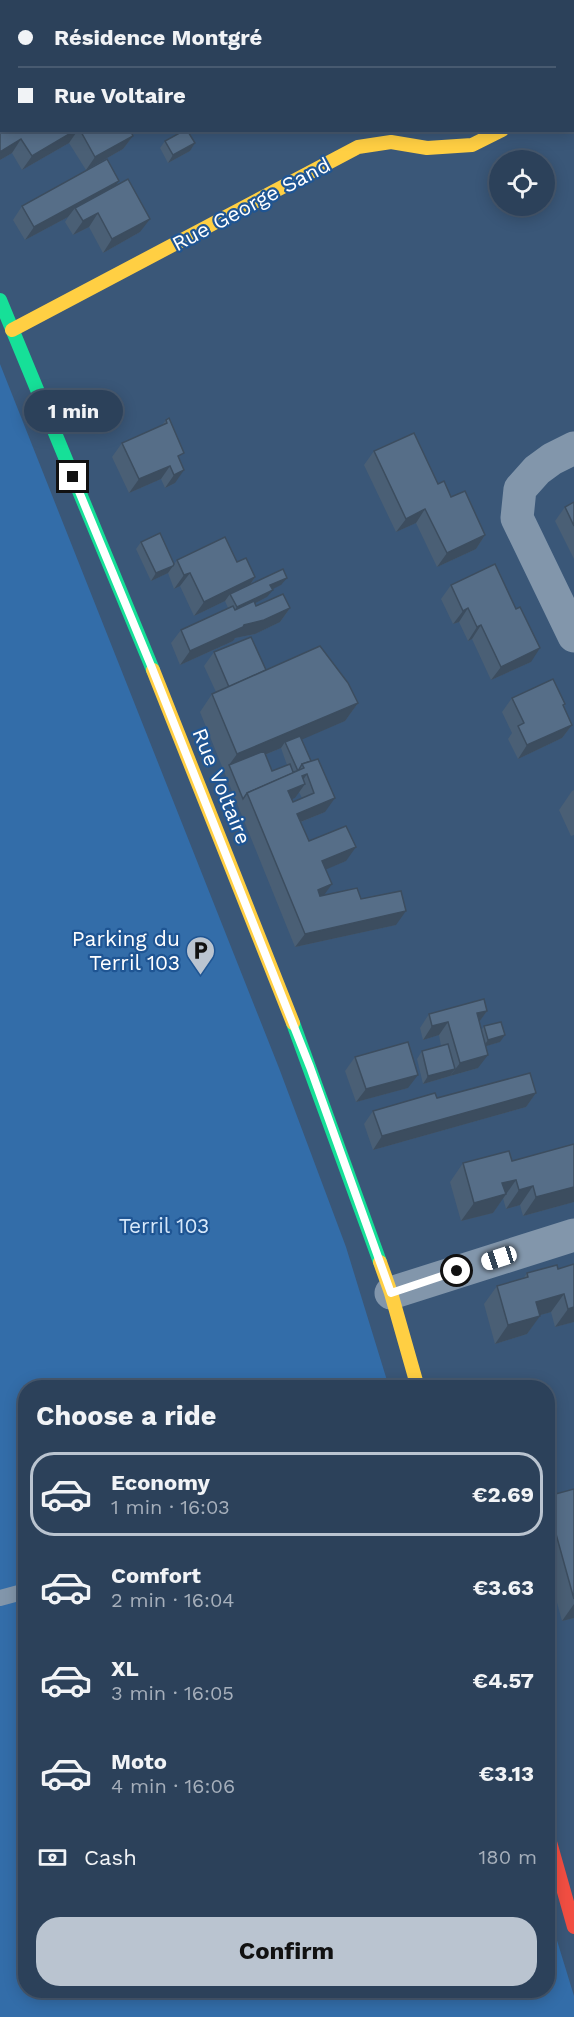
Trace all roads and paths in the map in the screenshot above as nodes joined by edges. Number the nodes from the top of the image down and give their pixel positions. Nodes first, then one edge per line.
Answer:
1 (498, 132) edge
2 (405, 138) edge
3 (0, 300) edge
4 (12, 330) junction
5 (574, 448) edge
6 (574, 636) edge
7 (574, 1235) edge
8 (391, 1293) junction
9 (416, 1380) edge
10 (18, 1593) edge
11 (0, 1598) edge
12 (555, 1860) edge
13 (574, 1927) edge

1 - 2 street, Rue George Sand
2 - 4 street, Rue George Sand
3 - 4 street, Rue Voltaire
4 - 8 street, Rue Voltaire
5 - 6 street
7 - 8 street
8 - 9 street, Rue Voltaire
10 - 11 lane
12 - 13 street

